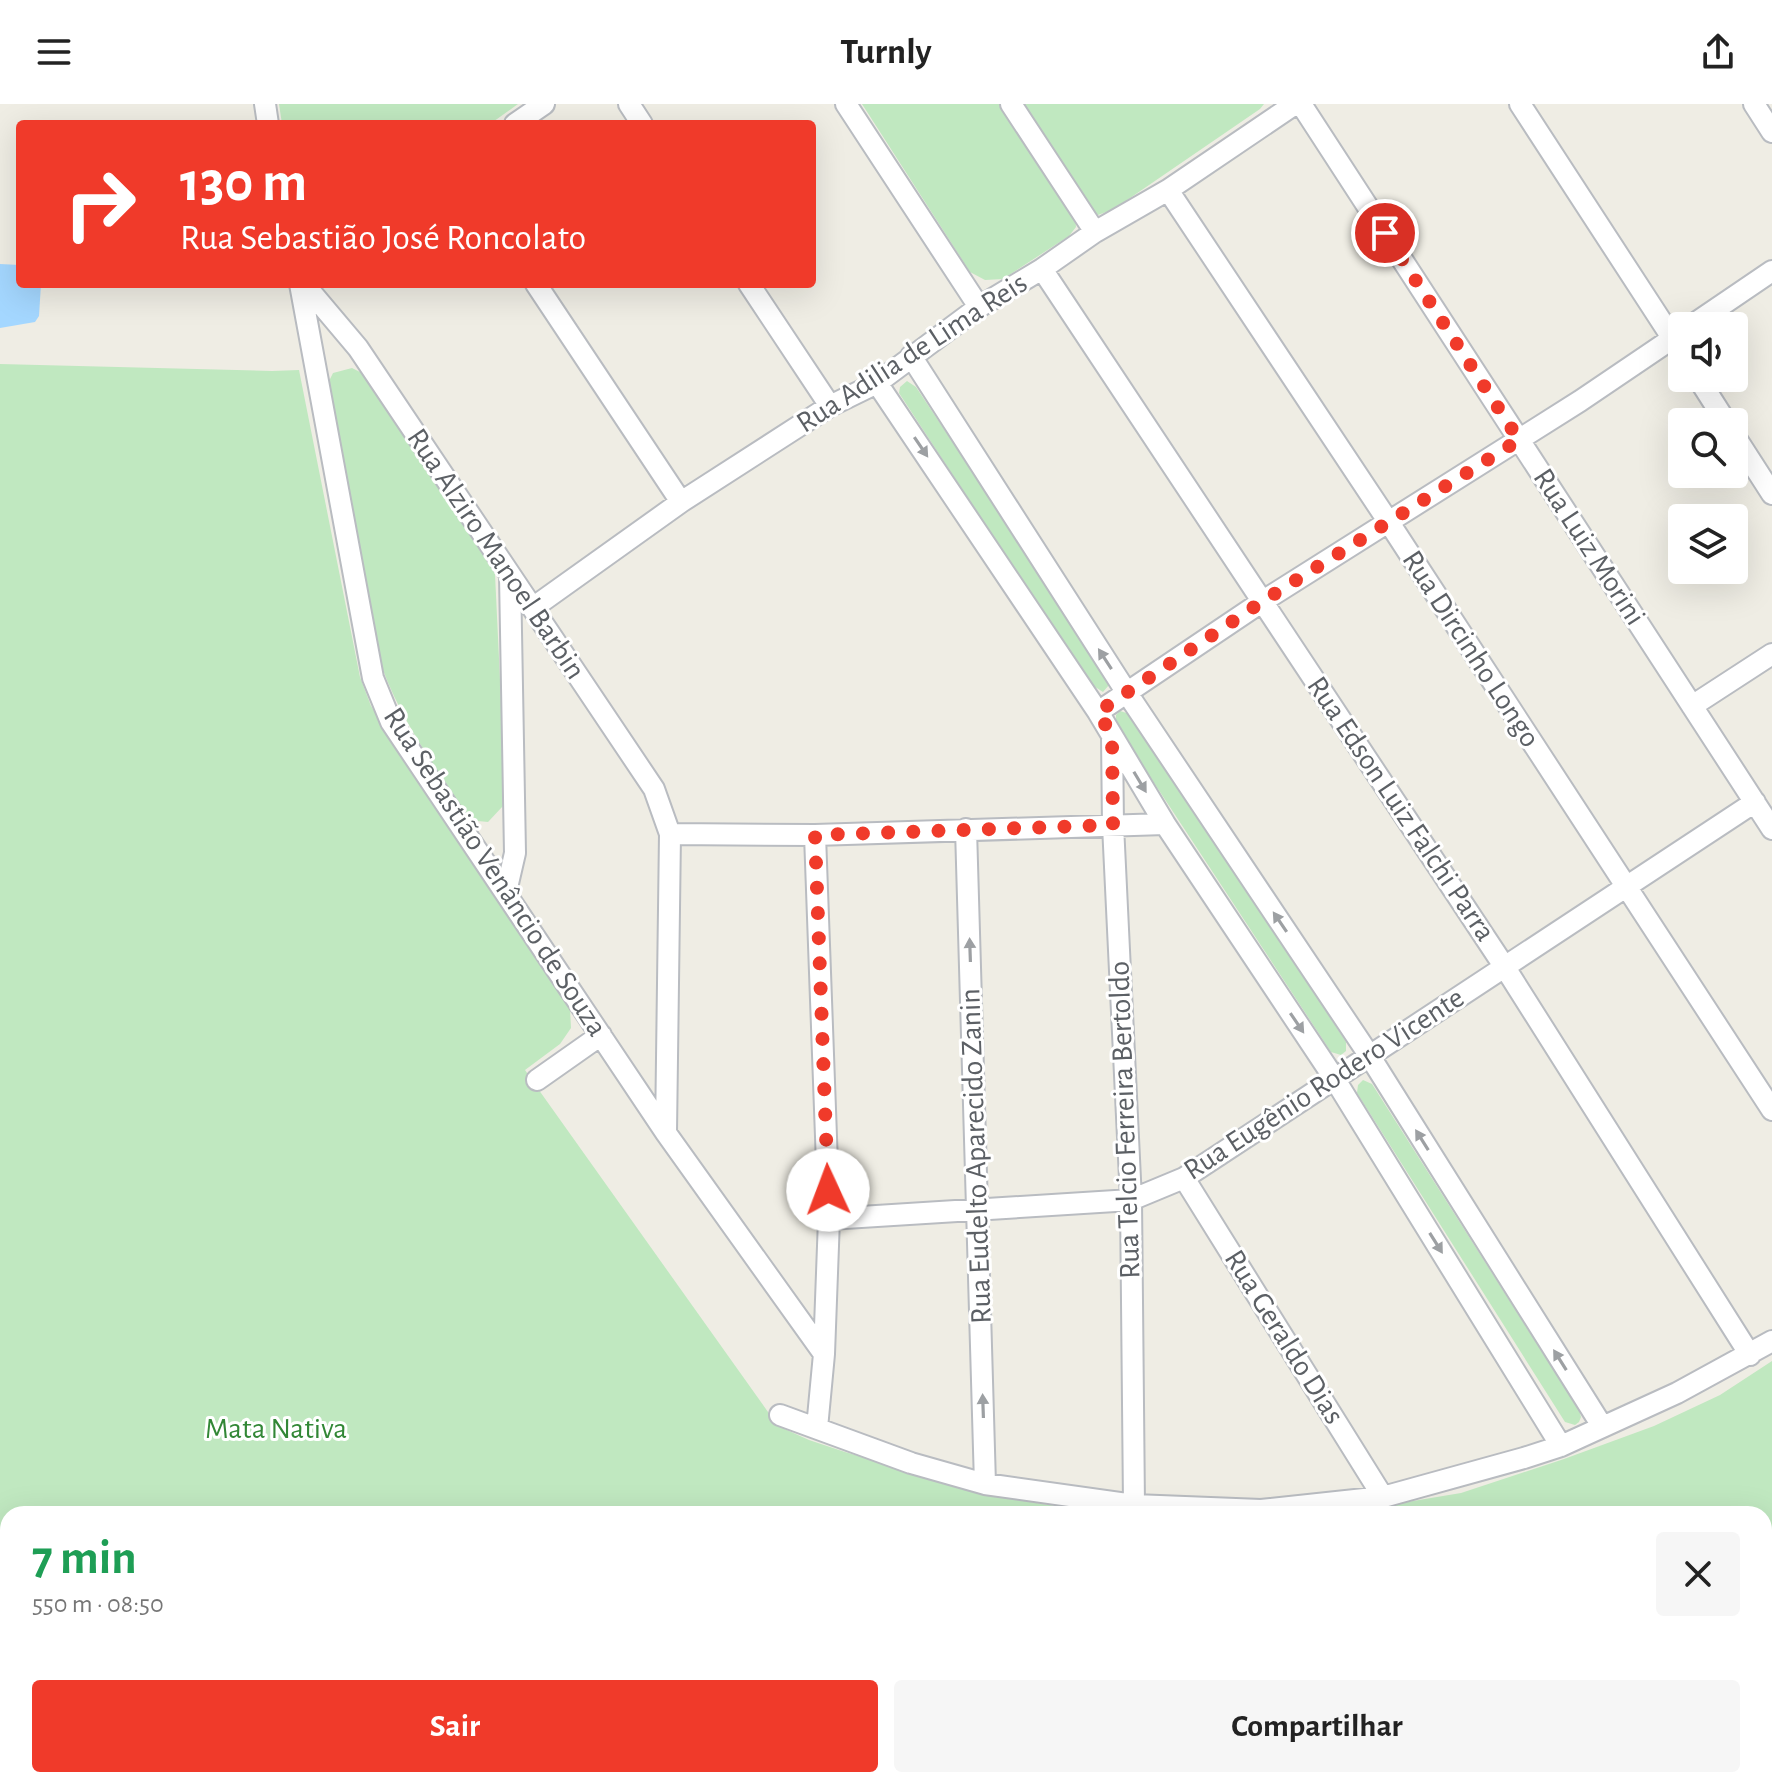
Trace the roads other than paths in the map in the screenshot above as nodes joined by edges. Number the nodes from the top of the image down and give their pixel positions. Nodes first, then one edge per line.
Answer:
1 (544, 104) edge
2 (846, 104) edge
3 (1011, 104) edge
4 (1295, 104) edge
5 (1301, 104) edge
6 (1520, 104) edge
7 (1754, 104) edge
8 (521, 120) edge
9 (1772, 132) edge
10 (1168, 190) junction
11 (1095, 232) junction
12 (1042, 269) junction
13 (1772, 271) edge
14 (303, 288) edge
15 (306, 288) edge
16 (539, 288) edge
17 (752, 288) edge
18 (979, 307) junction
19 (1712, 312) edge
20 (1668, 325) edge
21 (1668, 348) edge
22 (911, 356) junction
23 (877, 383) junction
24 (830, 406) junction
25 (1519, 440) junction
26 (1748, 457) edge
27 (1772, 494) edge
28 (681, 502) junction
29 (1388, 521) junction
30 (510, 576) junction
31 (1263, 601) junction
32 (534, 607) junction
33 (1772, 654) edge
34 (1127, 693) junction
35 (1692, 706) junction
36 (1098, 712) junction
37 (1112, 736) junction
38 (1755, 802) junction
39 (1165, 824) junction
40 (1113, 825) junction
41 (966, 829) junction
42 (1772, 829) edge
43 (670, 834) junction
44 (815, 835) junction
45 (1626, 886) junction
46 (506, 892) junction
47 (1504, 966) junction
48 (601, 1035) junction
49 (1369, 1055) junction
50 (1334, 1078) junction
51 (537, 1080) dead end
52 (1772, 1110) edge
53 (666, 1133) junction
54 (1184, 1178) junction
55 (1131, 1200) junction
56 (977, 1210) junction
57 (829, 1219) junction
58 (1772, 1341) edge
59 (824, 1354) junction
60 (1750, 1355) junction
61 (780, 1415) dead end
62 (1602, 1426) junction
63 (817, 1428) junction
64 (1561, 1446) junction
65 (985, 1484) junction
66 (1383, 1497) junction
67 (1134, 1505) junction
68 (1159, 1506) edge
69 (1299, 1506) edge

1 - 8 street
2 - 18 street
3 - 11 street
4 - 10 street, Rua Adilia de Lima Reis
5 - 25 street, Rua Luiz Morini
6 - 20 street
7 - 9 street
10 - 11 street, Rua Adilia de Lima Reis
10 - 29 street, Rua Dircinho Longo
11 - 12 street, Rua Adilia de Lima Reis
12 - 18 street, Rua Adilia de Lima Reis
12 - 31 street, Rua Edson Luiz Falchi Parra
13 - 19 street
14 - 46 street, Rua Sebastião Venâncio de Souza
15 - 30 street, Rua Alziro Manoel Barbin
16 - 28 street
17 - 24 street
18 - 22 street, Rua Adilia de Lima Reis
21 - 25 street
22 - 23 street, Rua Adilia de Lima Reis
34 -> 22 street
23 - 24 street, Rua Adilia de Lima Reis
23 -> 36 street
24 - 28 street, Rua Adilia de Lima Reis
25 - 29 street
25 - 35 street, Rua Luiz Morini
26 - 27 street
28 - 32 street, Rua Adilia de Lima Reis
29 - 31 street
29 - 45 street, Rua Dircinho Longo
30 - 32 street, Rua Alziro Manoel Barbin
30 - 46 street
31 - 34 street
31 - 47 street, Rua Edson Luiz Falchi Parra
32 - 43 street, Rua Alziro Manoel Barbin
33 - 35 street
34 - 36 street
49 -> 34 street
35 - 38 street, Rua Luiz Morini
36 - 37 street
37 -> 39 street
37 - 40 street, Rua Telcio Ferreira Bertoldo
38 - 42 street, Rua Luiz Morini
38 - 45 street, Rua Eugênio Rodero Vicente
39 - 40 street
39 -> 50 street
40 - 41 street
40 - 55 street, Rua Telcio Ferreira Bertoldo
41 - 44 street
56 -> 41 street, Rua Eudelto Aparecido Zanin
43 - 44 street
43 - 53 street
44 - 57 street
45 - 47 street, Rua Eugênio Rodero Vicente
45 - 52 street, Rua Dircinho Longo
46 - 48 street, Rua Sebastião Venâncio de Souza
47 - 49 street, Rua Eugênio Rodero Vicente
47 - 60 street, Rua Edson Luiz Falchi Parra
48 - 51 street
48 - 53 street, Rua Sebastião Venâncio de Souza
49 - 50 street, Rua Eugênio Rodero Vicente
62 -> 49 street
50 - 54 street, Rua Eugênio Rodero Vicente
50 -> 64 street
53 - 59 street, Rua Sebastião Venâncio de Souza
54 - 55 street, Rua Eugênio Rodero Vicente
54 - 66 street, Rua Geraldo Dias
55 - 56 street, Rua Eugênio Rodero Vicente
55 - 67 street, Rua Telcio Ferreira Bertoldo
56 - 57 street, Rua Eugênio Rodero Vicente
65 -> 56 street, Rua Eudelto Aparecido Zanin
57 - 59 street
58 - 60 street
59 - 63 street
60 - 62 street
61 - 63 street
62 - 64 street
63 - 65 street
64 - 66 street
65 - 67 street
66 - 69 street
67 - 68 street

